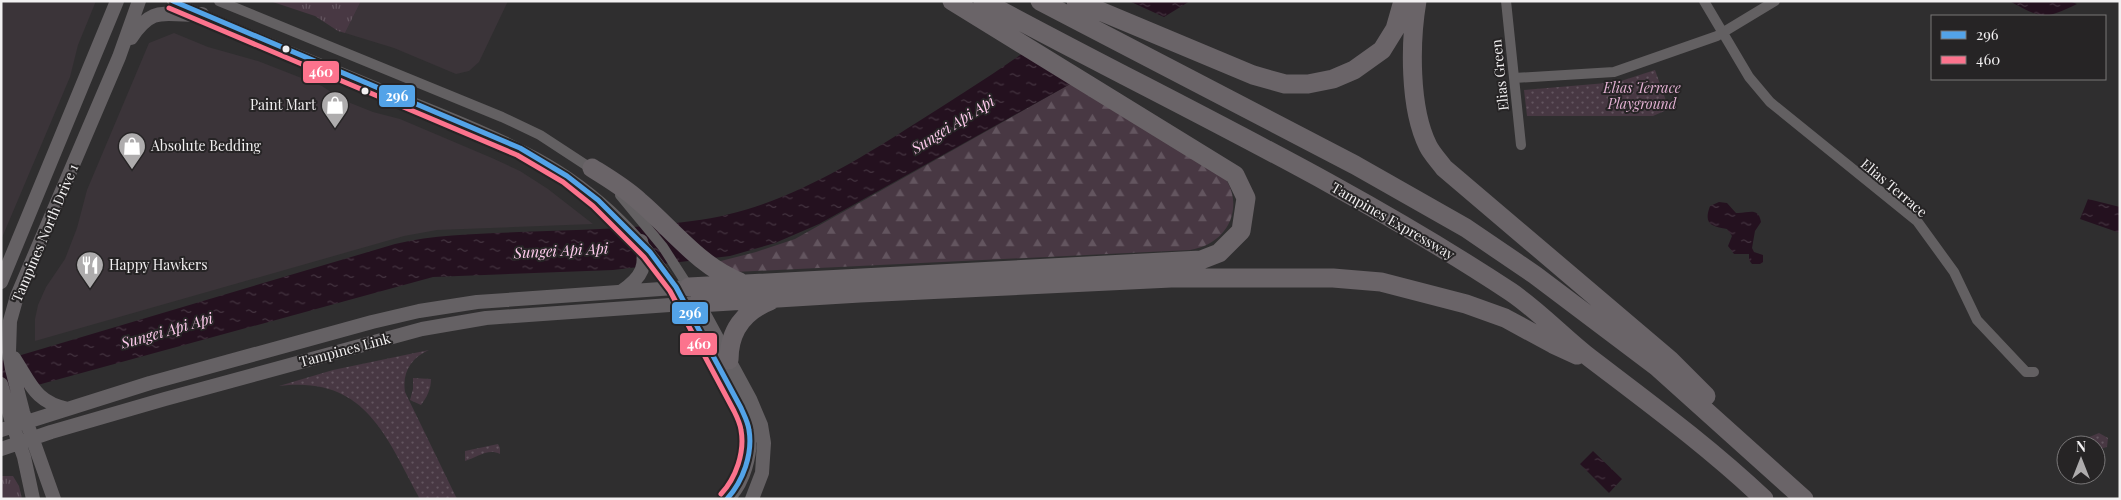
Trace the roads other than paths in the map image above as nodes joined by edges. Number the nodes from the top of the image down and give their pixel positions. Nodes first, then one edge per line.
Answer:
1 (109, 1) edge
2 (116, 1) edge
3 (139, 1) edge
4 (172, 1) edge
5 (219, 1) edge
6 (952, 1) edge
7 (983, 1) edge
8 (1040, 1) edge
9 (1076, 1) edge
10 (1403, 1) edge
11 (1417, 1) edge
12 (1506, 1) edge
13 (1704, 1) edge
14 (1775, 1) edge
15 (202, 14) junction
16 (109, 19) junction
17 (1722, 33) junction
18 (119, 57) junction
19 (1514, 78) junction
20 (1521, 145) dead end
21 (592, 168) joint
22 (648, 218) junction
23 (641, 241) junction
24 (7, 269) junction
25 (1, 282) edge
26 (23, 284) junction
27 (745, 284) junction
28 (685, 290) junction
29 (622, 291) junction
30 (775, 298) junction
31 (419, 311) junction
32 (461, 322) junction
33 (9, 352) junction
34 (1588, 356) junction
35 (729, 360) junction
36 (2034, 372) dead end
37 (2, 391) edge
38 (69, 409) junction
39 (26, 421) junction
40 (7, 428) edge
41 (32, 438) junction
42 (18, 443) junction
43 (1, 449) edge
44 (33, 499) edge
45 (54, 499) edge
46 (727, 499) edge
47 (752, 499) edge
48 (1764, 499) edge
49 (1806, 499) edge

1 - 16 street
2 - 16 street, Tampines North Drive 1
3 - 18 street, Tampines North Drive 1
4 - 15 street
5 - 21 street
6 - 27 highway
7 - 34 highway, Tampines Expressway
8 - 49 highway
9 - 10 highway
11 - 49 highway
12 - 19 street, Elias Green
13 - 17 street, Elias Terrace
14 - 17 street
15 - 18 street
15 - 23 street
16 - 24 street, Tampines North Drive 1
17 - 19 street
17 - 36 street, Elias Terrace
18 - 26 street, Tampines North Drive 1
19 - 20 street, Elias Green
21 - 22 highway
22 - 27 highway
22 - 28 street
23 - 28 street
23 - 29 street
24 - 25 street, Tampines North Drive 1
24 - 26 street
26 - 33 street, Tampines North Drive 1
27 - 28 highway
28 - 29 street, Tampines Link
28 - 30 highway
28 - 32 street, Tampines Link
28 - 35 street
28 - 46 street
29 - 31 street, Tampines Link
30 - 34 highway
30 - 35 highway
31 - 32 street
31 - 38 street, Tampines Link
32 - 41 street, Tampines Link
33 - 38 street
33 - 39 street, Tampines North Drive 1
34 - 48 highway, Tampines Expressway
35 - 47 street
37 - 40 street
38 - 39 street, Tampines Link
39 - 40 street, Tampines Link
39 - 41 street, Tampines North Drive 1
40 - 42 street
41 - 42 street, Tampines Link
41 - 45 street, Tampines North Drive 1
42 - 43 street, Tampines Link
42 - 44 street

